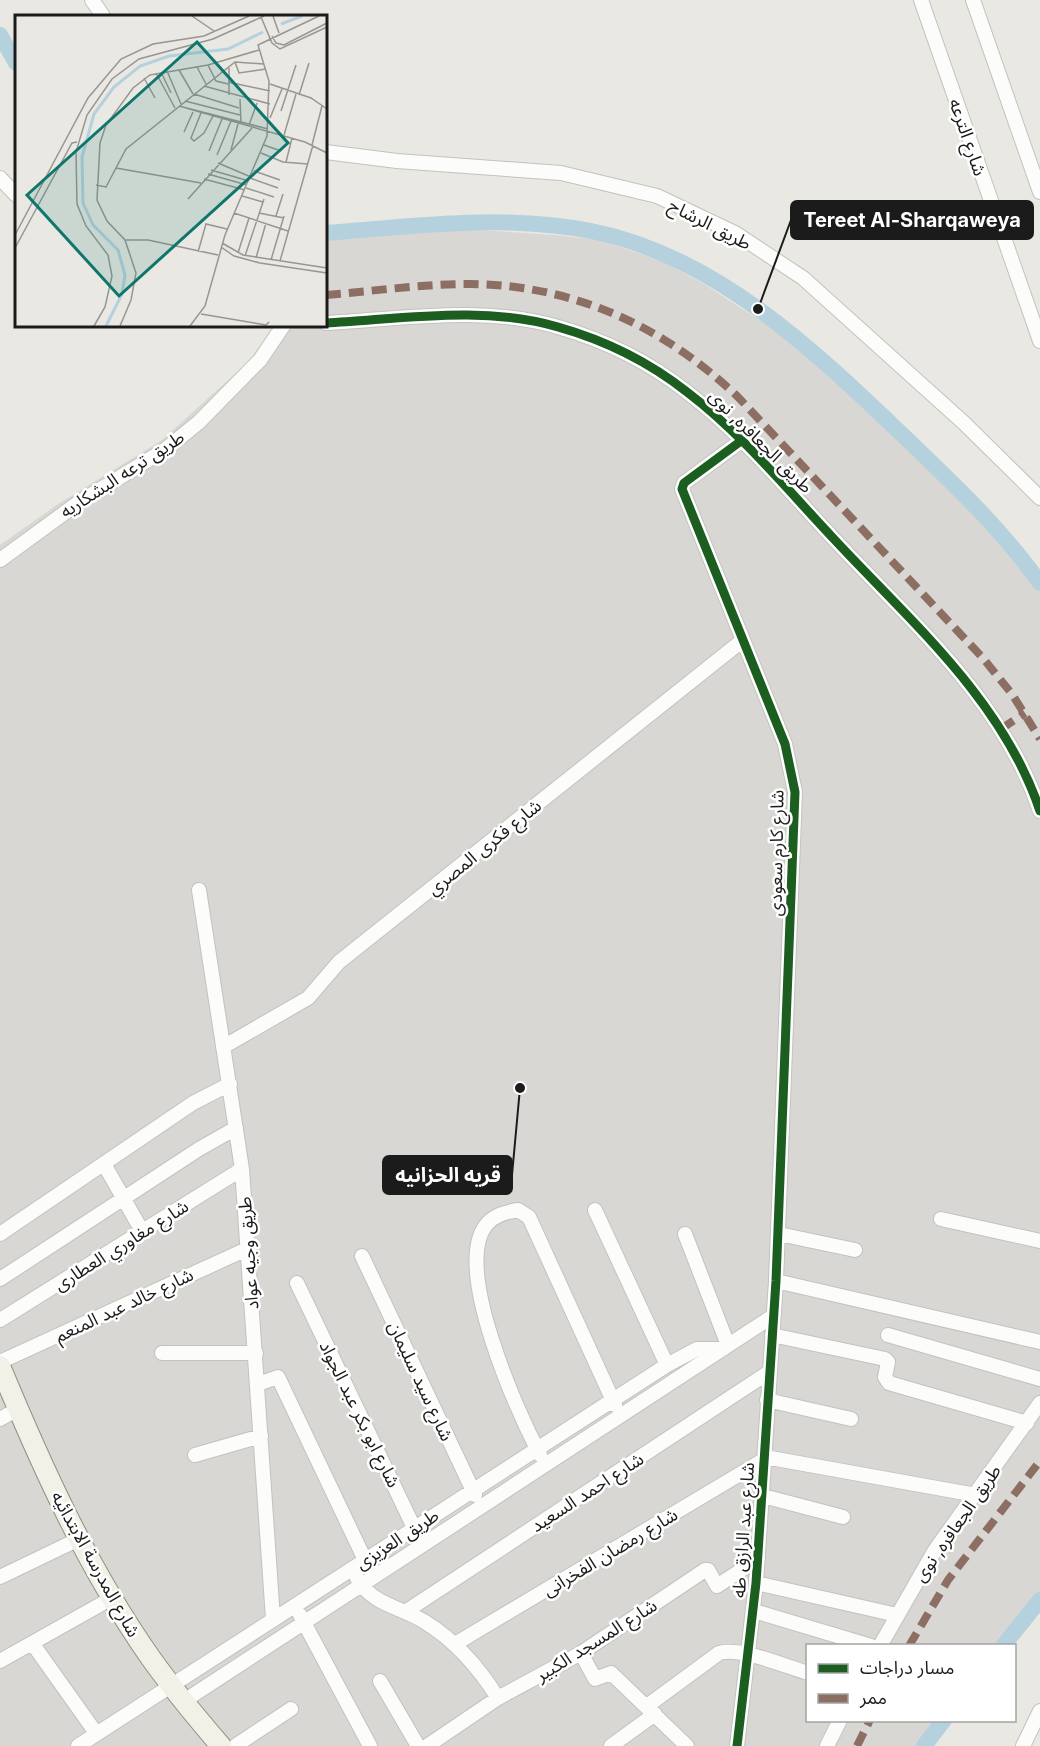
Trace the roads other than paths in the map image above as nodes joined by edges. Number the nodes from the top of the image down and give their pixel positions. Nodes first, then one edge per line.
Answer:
1 (92, 0) edge
2 (921, 0) edge
3 (973, 0) edge
4 (102, 15) edge
5 (327, 152) edge
6 (0, 178) edge
7 (1040, 192) edge
8 (15, 194) edge
9 (327, 323) edge
10 (283, 327) edge
11 (1040, 341) edge
12 (741, 441) junction
13 (1040, 498) edge
14 (0, 560) edge
15 (743, 640) junction
16 (1040, 811) edge
17 (199, 890) dead end
18 (223, 1047) junction
19 (230, 1084) junction
20 (236, 1128) junction
21 (104, 1164) junction
22 (242, 1169) junction
23 (123, 1199) junction
24 (595, 1210) dead end
25 (941, 1219) dead end
26 (142, 1231) junction
27 (0, 1234) edge
28 (686, 1234) dead end
29 (779, 1234) junction
30 (1040, 1241) edge
31 (249, 1248) junction
32 (855, 1250) dead end
33 (362, 1256) dead end
34 (0, 1279) edge
35 (776, 1281) junction
36 (297, 1283) dead end
37 (773, 1316) junction
38 (0, 1320) edge
39 (772, 1335) junction
40 (888, 1335) dead end
41 (1040, 1342) edge
42 (726, 1347) junction
43 (162, 1353) dead end
44 (256, 1353) junction
45 (0, 1364) edge
46 (667, 1365) junction
47 (769, 1372) junction
48 (1040, 1379) edge
49 (258, 1384) junction
50 (612, 1399) junction
51 (767, 1400) junction
52 (1040, 1404) edge
53 (18, 1409) junction
54 (620, 1414) junction
55 (0, 1419) edge
56 (851, 1419) dead end
57 (1027, 1423) junction
58 (261, 1437) junction
59 (537, 1448) junction
60 (195, 1455) dead end
61 (765, 1458) junction
62 (545, 1464) junction
63 (472, 1489) junction
64 (763, 1496) junction
65 (976, 1496) junction
66 (480, 1506) junction
67 (843, 1517) dead end
68 (414, 1528) junction
69 (79, 1539) junction
70 (422, 1544) junction
71 (758, 1559) junction
72 (365, 1560) junction
73 (352, 1568) junction
74 (0, 1577) edge
75 (756, 1583) junction
76 (361, 1585) junction
77 (112, 1598) junction
78 (295, 1605) junction
79 (754, 1611) junction
80 (405, 1612) junction
81 (897, 1615) junction
82 (273, 1619) junction
83 (304, 1622) junction
84 (32, 1644) junction
85 (455, 1644) junction
86 (865, 1644) edge
87 (881, 1644) edge
88 (581, 1653) junction
89 (749, 1656) junction
90 (0, 1661) edge
91 (806, 1673) edge
92 (380, 1681) dead end
93 (178, 1694) junction
94 (498, 1698) junction
95 (291, 1709) dead end
96 (651, 1710) junction
97 (1040, 1711) edge
98 (839, 1722) edge
99 (96, 1733) junction
100 (78, 1746) edge
101 (221, 1746) edge
102 (235, 1746) edge
103 (370, 1746) edge
104 (418, 1746) edge
105 (427, 1746) edge
106 (611, 1746) edge
107 (687, 1746) edge
108 (737, 1746) edge
109 (827, 1746) edge
110 (1023, 1746) edge

1 - 4 street
2 - 11 street, شارع الترعه
3 - 7 street
5 - 13 street, طريق الرشاح
6 - 8 street
9 - 12 street, طريق الجعافره, نوى
10 - 14 street, طريق ترعه البشكاريه
12 - 15 street, شارع كارم سعودى
12 - 16 street, طريق الجعافره, نوى
15 - 18 street, شارع فكرى المصري
15 - 29 street, شارع كارم سعودى
17 - 18 street, طريق وجيه عواد
18 - 19 street, طريق وجيه عواد
19 - 20 street, طريق وجيه عواد
19 - 21 street
20 - 22 street, طريق وجيه عواد
20 - 23 street
21 - 23 street
21 - 27 street
22 - 26 street, شارع مغاوري العطارى
22 - 31 street, طريق وجيه عواد
23 - 26 street
23 - 34 street
24 - 46 street
25 - 30 street
26 - 38 street, شارع مغاوري العطارى
28 - 42 street
29 - 32 street
29 - 35 street, شارع كارم سعودى
31 - 44 street, طريق وجيه عواد
31 - 45 street, شارع خالد عبد المنعم
33 - 63 street, شارع سيد سليمان
35 - 37 street, شارع كارم سعودى
35 - 41 street
36 - 68 street, شارع ابو بكر عبد الجواد
37 - 39 street, شارع عبد الرازق طه
37 - 42 street, طريق العزيزى
39 - 47 street, شارع عبد الرازق طه
39 - 57 street
40 - 48 street
42 - 46 street, طريق العزيزى
42 - 54 street, طريق العزيزى
43 - 44 street
44 - 49 street, طريق وجيه عواد
45 - 53 street, شارع المدرسة الابتدائيه
46 - 50 street, طريق العزيزى
47 - 51 street, شارع عبد الرازق طه
47 - 80 street, شارع احمد السعيد
49 - 58 street, طريق وجيه عواد
49 - 72 street
50 - 54 street
50 - 59 street, طريق العزيزى
50 - 59 street
51 - 56 street
51 - 61 street, شارع عبد الرازق طه
52 - 57 street, طريق الجعافره, نوى
53 - 55 street
53 - 69 street, شارع المدرسة الابتدائيه
54 - 62 street, طريق العزيزى
57 - 65 street, طريق الجعافره, نوى
58 - 60 street
58 - 82 street, طريق وجيه عواد
59 - 62 street
59 - 63 street, طريق العزيزى
61 - 64 street, شارع عبد الرازق طه
61 - 65 street
61 - 85 street, شارع رمضان الفخرانى
62 - 66 street, طريق العزيزى
63 - 66 street, شارع سيد سليمان
63 - 68 street, طريق العزيزى
64 - 67 street
64 - 71 street, شارع عبد الرازق طه
65 - 81 street, طريق الجعافره, نوى
66 - 70 street, طريق العزيزى
68 - 70 street, شارع ابو بكر عبد الجواد
68 - 72 street, طريق العزيزى
69 - 74 street
69 - 77 street, شارع المدرسة الابتدائيه
70 - 76 street, طريق العزيزى
71 - 75 street, شارع عبد الرازق طه
71 - 88 street, شارع المسجد الكبير
72 - 73 street, طريق العزيزى
73 - 76 street
73 - 78 street, طريق العزيزى
75 - 79 street, شارع عبد الرازق طه
75 - 81 street
76 - 80 street
76 - 83 street, طريق العزيزى
77 - 84 street
77 - 93 street, شارع المدرسة الابتدائيه
78 - 82 street, طريق العزيزى
78 - 83 street
79 - 86 street
79 - 89 street, شارع عبد الرازق طه
80 - 85 street
81 - 87 street, طريق الجعافره, نوى
82 - 93 street, طريق العزيزى
83 - 93 street, طريق العزيزى
83 - 103 street
84 - 90 street
84 - 99 street
85 - 94 street
88 - 94 street, شارع المسجد الكبير
88 - 96 street
89 - 91 street
89 - 96 street
89 - 108 street, شارع عبد الرازق طه
92 - 104 street
93 - 99 street, طريق العزيزى
93 - 101 street, شارع المدرسة الابتدائيه
94 - 105 street, شارع المسجد الكبير
95 - 102 street
96 - 106 street
96 - 107 street
97 - 110 street
98 - 109 street
99 - 100 street, طريق العزيزى

